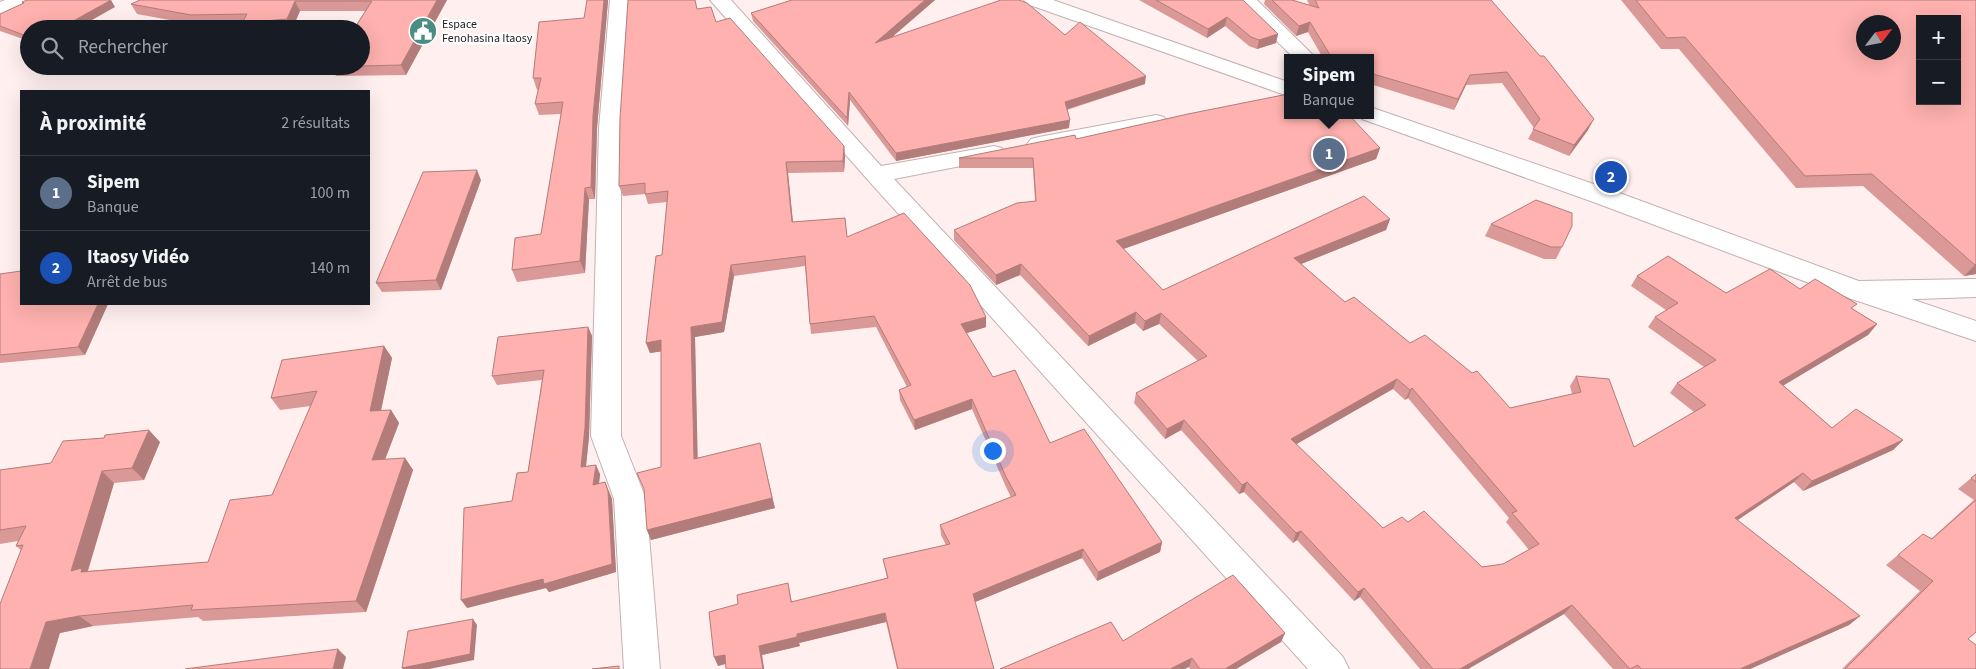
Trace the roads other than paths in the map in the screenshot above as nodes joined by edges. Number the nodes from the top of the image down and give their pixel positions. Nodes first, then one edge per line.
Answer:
1 (22, 0) edge
2 (620, 0) edge
3 (720, 0) edge
4 (1034, 0) edge
5 (1245, 0) edge
6 (0, 9) edge
7 (1302, 54) edge
8 (1284, 88) edge
9 (1284, 96) edge
10 (1259, 101) edge
11 (1375, 113) edge
12 (1174, 118) edge
13 (876, 175) junction
14 (1976, 288) edge
15 (1858, 291) junction
16 (1976, 331) edge
17 (642, 669) edge
18 (1332, 669) edge

1 - 6 street
2 - 17 street
3 - 13 street
4 - 8 street
5 - 7 street
9 - 10 street
11 - 15 street
12 - 13 street
13 - 18 street
14 - 15 street
15 - 16 street

